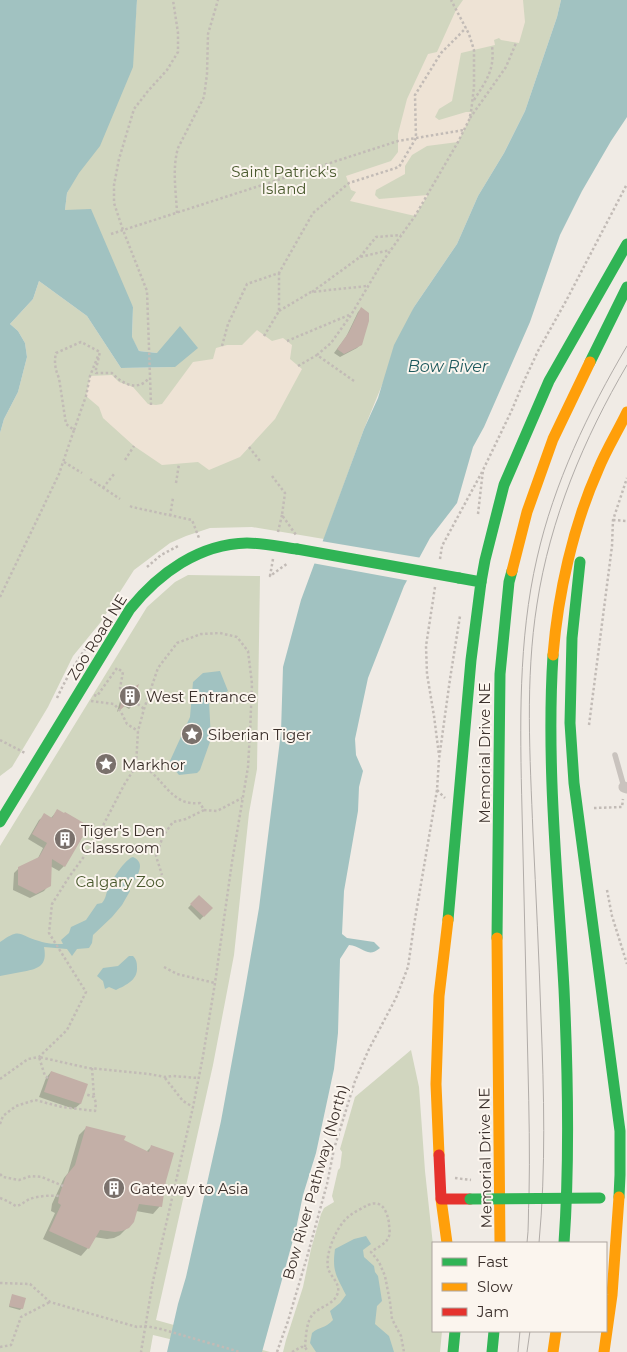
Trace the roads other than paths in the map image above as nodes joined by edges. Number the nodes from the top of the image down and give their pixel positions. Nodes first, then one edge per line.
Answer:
1 (627, 244) edge
2 (627, 287) edge
3 (627, 412) edge
4 (575, 535) junction
5 (481, 582) junction
6 (615, 755) dead end
7 (625, 788) edge
8 (0, 822) edge
9 (620, 1131) junction
10 (627, 1145) edge
11 (441, 1198) junction
12 (624, 1198) edge
13 (447, 1242) edge
14 (500, 1242) edge
15 (564, 1242) edge
16 (624, 1283) dead end
17 (607, 1331) edge
18 (455, 1332) edge
19 (494, 1332) edge
20 (556, 1332) edge
21 (607, 1332) edge
22 (453, 1352) edge
23 (492, 1352) edge
24 (553, 1352) edge
25 (604, 1352) edge
26 (613, 1352) edge

1 - 5 main road
2 - 14 main road, Memorial Drive NE
3 - 4 main road
4 - 9 main road
4 - 15 main road
5 - 8 main road, Zoo Road NE, bridge
5 - 11 main road
6 - 7 lane
9 - 10 main road
9 - 12 main road
11 - 12 main road, bridge
11 - 13 main road
12 - 17 main road
16 - 26 main road
18 - 22 main road
19 - 23 main road
20 - 24 main road
21 - 25 main road

